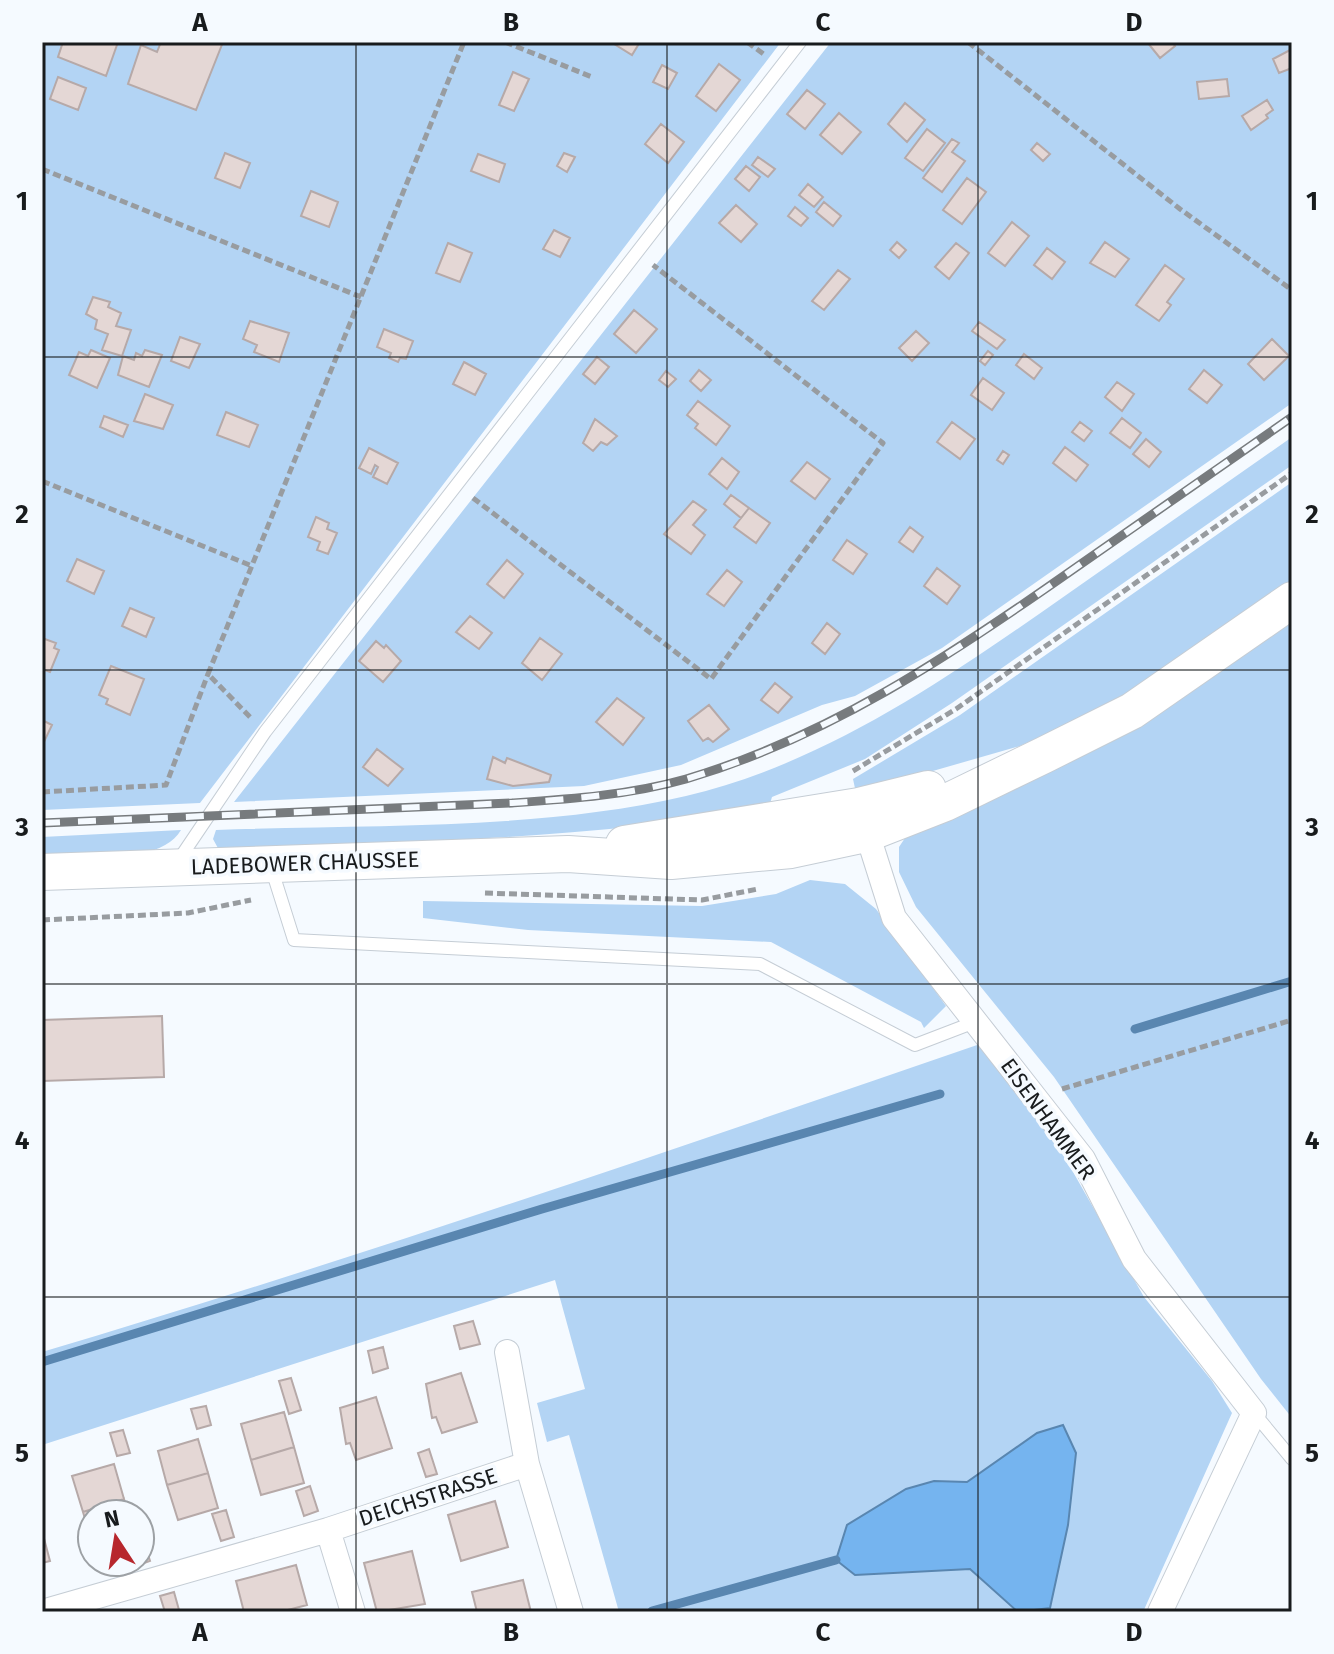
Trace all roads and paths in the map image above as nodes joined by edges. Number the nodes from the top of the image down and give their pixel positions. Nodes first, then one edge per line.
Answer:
1 (464, 42) edge
2 (505, 42) edge
3 (800, 42) edge
4 (968, 42) edge
5 (592, 77) dead end
6 (42, 169) edge
7 (636, 252) junction
8 (1292, 290) edge
9 (361, 297) junction
10 (1292, 473) edge
11 (42, 481) edge
12 (456, 485) junction
13 (252, 566) junction
14 (1292, 600) edge
15 (208, 674) junction
16 (265, 732) junction
17 (42, 792) edge
18 (857, 805) junction
19 (174, 867) junction
20 (42, 872) edge
21 (275, 879) junction
22 (772, 887) dead end
23 (473, 893) dead end
24 (42, 920) edge
25 (1292, 1020) edge
26 (975, 1022) junction
27 (1034, 1097) junction
28 (507, 1352) dead end
29 (1254, 1413) junction
30 (1292, 1459) edge
31 (527, 1464) junction
32 (328, 1530) junction
33 (80, 1607) edge
34 (42, 1612) edge
35 (353, 1612) edge
36 (571, 1612) edge
37 (1160, 1612) edge

1 - 9 path
2 - 5 path
3 - 7 lane
4 - 8 path
6 - 9 path
7 - 12 lane
7 - 12 path
9 - 13 path
10 - 18 path
11 - 13 path
12 - 16 lane
13 - 15 path
14 - 18 street, LADEBOWER CHAUSSEE
15 - 16 path
15 - 17 path
16 - 19 lane
18 - 21 street, LADEBOWER CHAUSSEE
18 - 26 street, EISENHAMMER
19 - 20 street, LADEBOWER CHAUSSEE
19 - 21 street, LADEBOWER CHAUSSEE
21 - 24 path
21 - 26 lane
22 - 23 path
25 - 27 path
26 - 27 street, EISENHAMMER
27 - 29 street, EISENHAMMER
28 - 31 street, DEICHSTRASSE
29 - 30 lane, EISENHAMMER
29 - 37 street
31 - 32 street, DEICHSTRASSE
31 - 36 street, DEICHSTRASSE
32 - 33 street, DEICHSTRASSE
32 - 35 street, DEICHSTRASSE
33 - 34 street, DEICHSTRASSE

